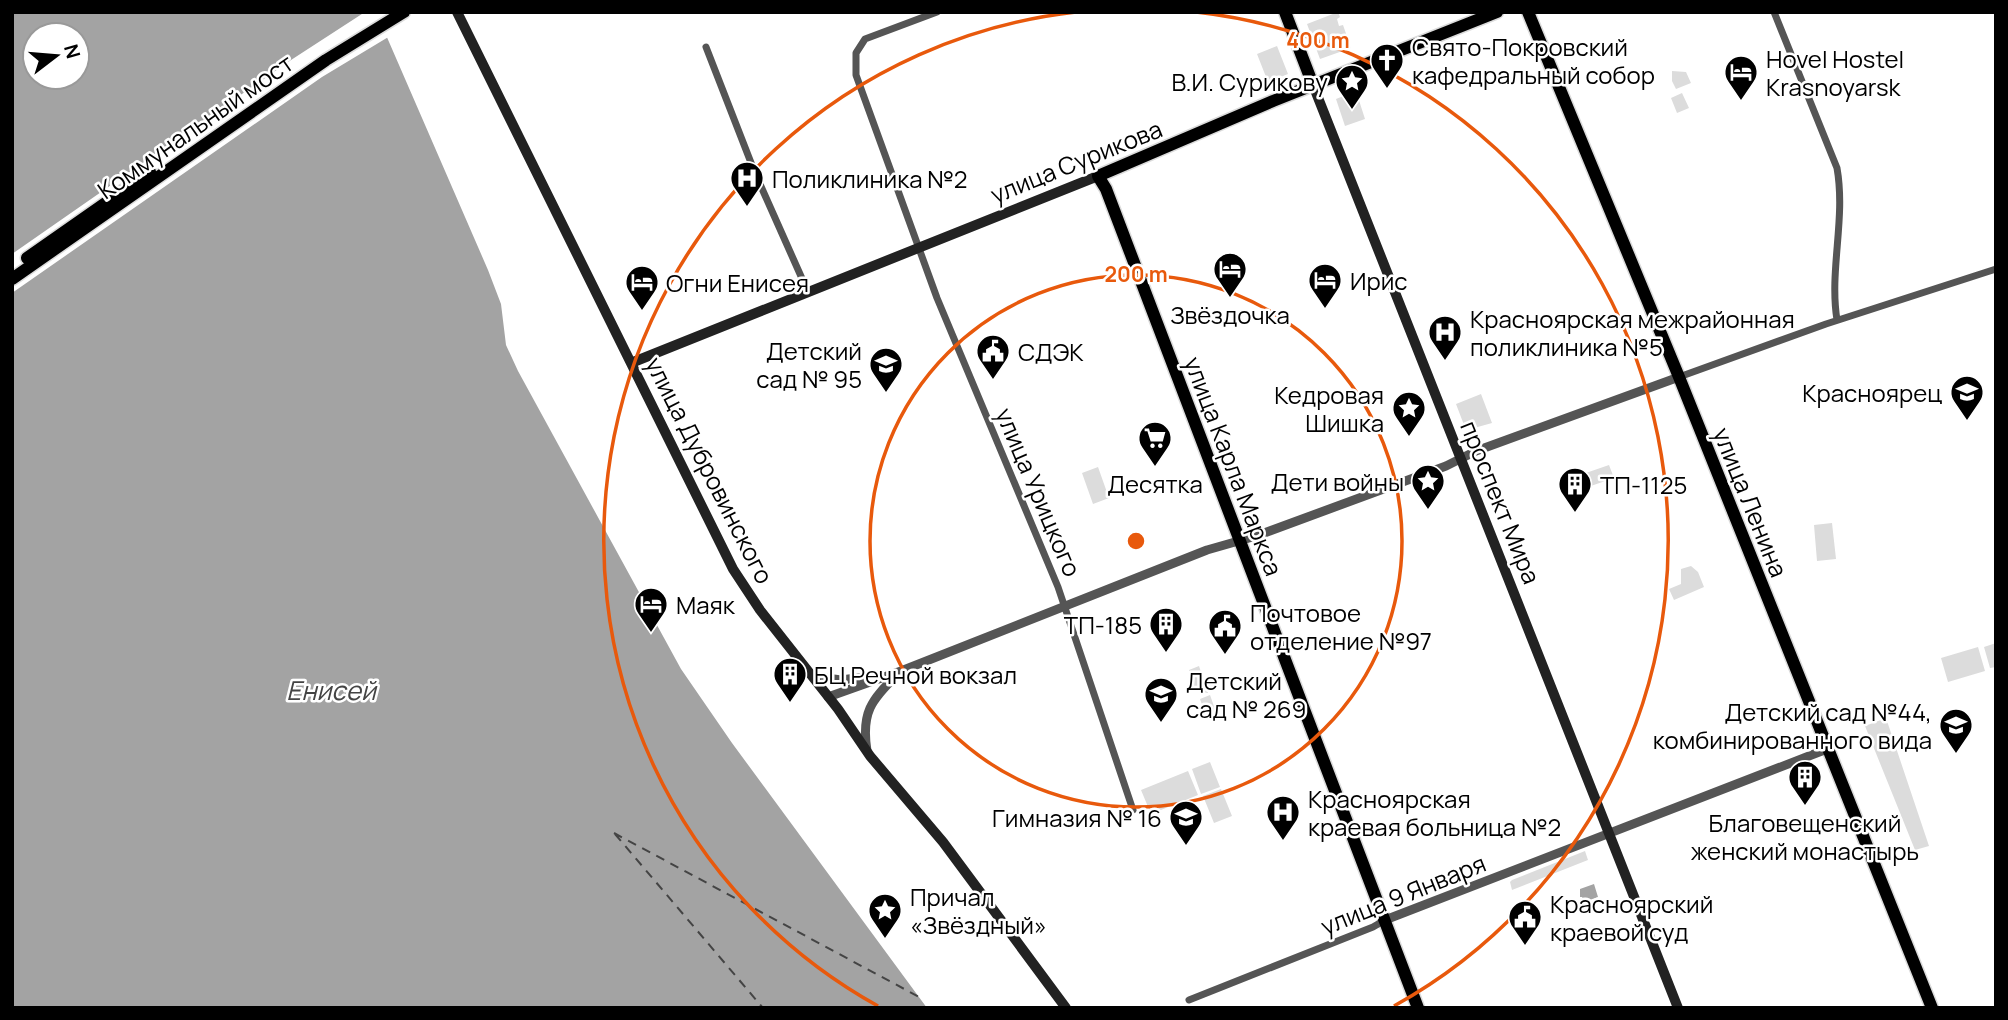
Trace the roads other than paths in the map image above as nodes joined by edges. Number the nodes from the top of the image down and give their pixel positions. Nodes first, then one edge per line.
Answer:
1 (389, 12) edge
2 (404, 12) edge
3 (457, 12) edge
4 (937, 12) edge
5 (1284, 12) edge
6 (1497, 12) edge
7 (1528, 12) edge
8 (1774, 12) edge
9 (706, 47) dead end
10 (1313, 85) junction
11 (1098, 176) junction
12 (917, 248) junction
13 (12, 268) edge
14 (1996, 269) edge
15 (12, 279) edge
16 (808, 292) junction
17 (1837, 320) junction
18 (631, 363) junction
19 (1679, 377) junction
20 (1461, 460) junction
21 (1239, 541) junction
22 (1065, 607) junction
23 (901, 671) junction
24 (812, 677) junction
25 (828, 697) junction
26 (1827, 749) junction
27 (867, 752) junction
28 (1133, 810) dead end
29 (1609, 834) junction
30 (1385, 920) junction
31 (1189, 1000) dead end
32 (1066, 1008) edge
33 (1418, 1008) edge
34 (1678, 1008) edge
35 (1932, 1008) edge

1 - 13 main road, Коммунальный мост
2 - 15 main road, Коммунальный мост
3 - 18 main road, улица Дубровинского
4 - 12 street, улица Урицкого
5 - 10 main road, проспект Мира
6 - 10 main road, улица Сурикова
7 - 19 main road, улица Ленина
8 - 17 street
9 - 16 street
10 - 11 main road, улица Сурикова
10 - 20 main road, проспект Мира
11 - 12 main road, улица Сурикова
11 - 21 main road, улица Карла Маркса
12 - 16 main road, улица Сурикова
12 - 22 street, улица Урицкого
14 - 17 street
16 - 18 main road, улица Сурикова
17 - 19 street
18 - 24 main road, улица Дубровинского
19 - 20 street
19 - 26 main road, улица Ленина
20 - 21 street
20 - 29 main road, проспект Мира
21 - 22 street
21 - 30 main road, улица Карла Маркса
22 - 23 street
22 - 28 street, улица Урицкого
23 - 24 street
23 - 25 street
23 - 27 street
24 - 25 main road, улица Дубровинского
25 - 27 main road, улица Дубровинского
26 - 29 street, улица 9 Января
26 - 35 main road, улица Ленина
27 - 32 main road, улица Дубровинского
29 - 30 street, улица 9 Января
29 - 34 main road, проспект Мира
30 - 31 street, улица 9 Января
30 - 33 main road, улица Карла Маркса

